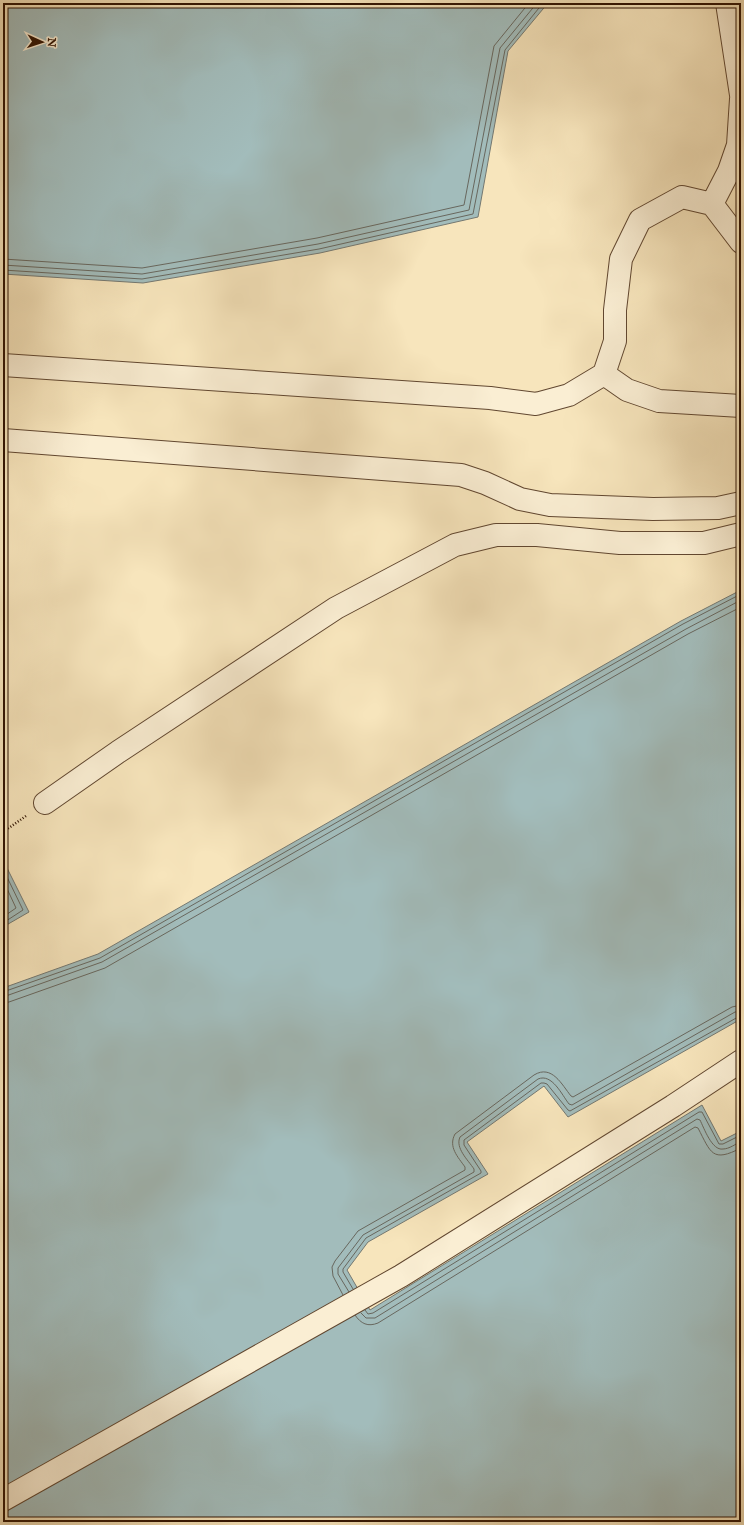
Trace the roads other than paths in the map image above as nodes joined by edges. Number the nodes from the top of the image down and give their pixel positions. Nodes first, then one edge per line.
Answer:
1 (727, 3) edge
2 (741, 95) edge
3 (741, 99) edge
4 (712, 204) junction
5 (741, 242) edge
6 (3, 365) edge
7 (604, 374) junction
8 (741, 406) edge
9 (3, 440) edge
10 (741, 503) edge
11 (741, 534) edge
12 (45, 803) road end
13 (741, 1061) edge
14 (3, 1500) edge

1 - 2 lane
3 - 4 lane
4 - 5 lane
4 - 7 lane
6 - 7 lane
7 - 8 lane
9 - 10 lane
11 - 12 lane
13 - 14 lane

